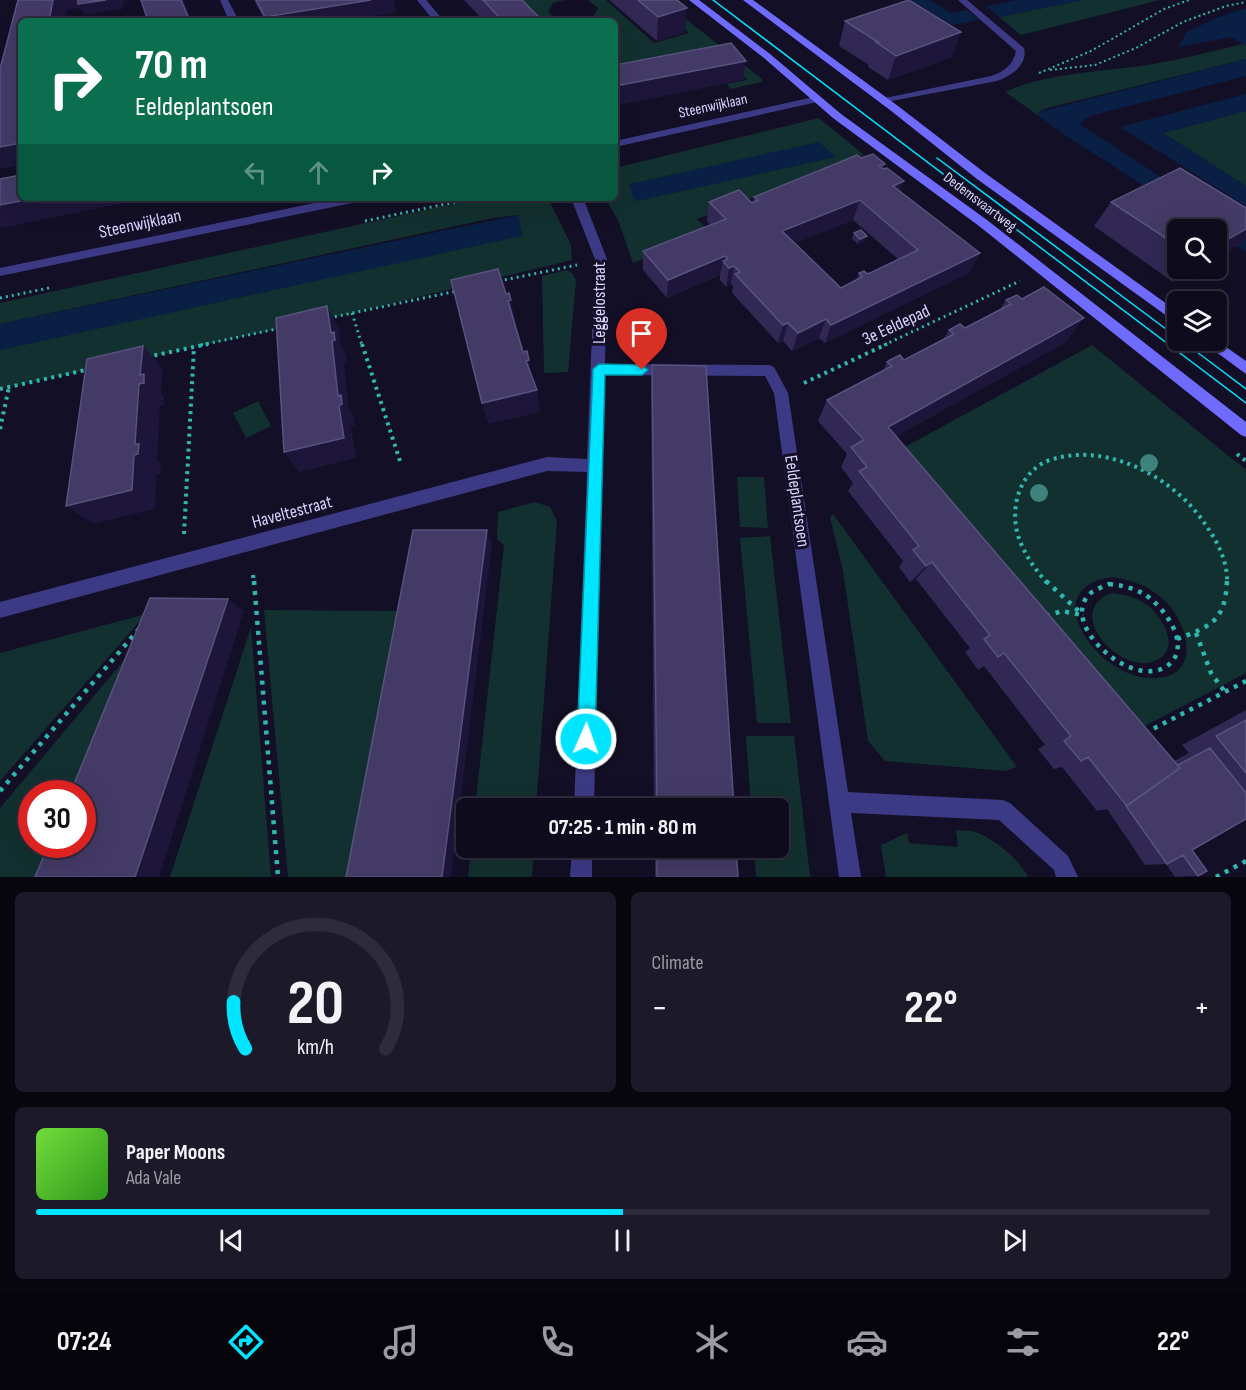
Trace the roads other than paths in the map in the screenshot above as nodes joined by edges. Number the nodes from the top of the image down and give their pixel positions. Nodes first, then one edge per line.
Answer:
1 (224, 0) edge
2 (421, 0) edge
3 (693, 0) edge
4 (747, 0) edge
5 (962, 0) edge
6 (233, 18) edge
7 (435, 18) edge
8 (818, 99) junction
9 (885, 101) junction
10 (618, 143) edge
11 (343, 201) edge
12 (579, 201) edge
13 (0, 272) edge
14 (1167, 311) edge
15 (1222, 351) edge
16 (599, 369) junction
17 (1246, 369) edge
18 (1246, 430) edge
19 (595, 466) junction
20 (0, 610) edge
21 (584, 798) edge
22 (840, 802) junction
23 (582, 858) edge
24 (581, 877) edge
25 (850, 877) edge
26 (1067, 877) edge

1 - 6 street
2 - 7 street
3 - 8 street, Dedemsvaartweg
4 - 9 street, Dedemsvaartweg
5 - 9 street
8 - 10 street, Steenwijklaan
8 - 18 street, Dedemsvaartweg
9 - 14 street, Dedemsvaartweg
11 - 13 street, Steenwijklaan
12 - 16 street, Leggelostraat
15 - 17 street
16 - 19 street, Leggelostraat
16 - 22 street, Eeldeplantsoen
19 - 20 street, Haveltestraat
19 - 21 street, Leggelostraat
22 - 25 street, Eeldeplantsoen
22 - 26 street
23 - 24 street

